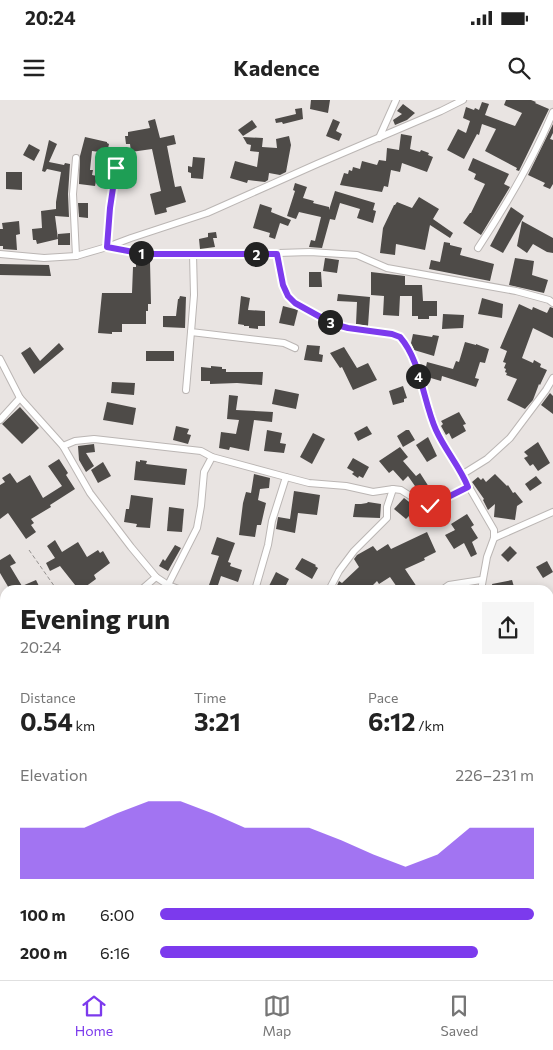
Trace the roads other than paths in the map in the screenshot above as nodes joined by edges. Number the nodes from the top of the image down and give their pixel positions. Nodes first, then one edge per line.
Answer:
1 (396, 100) edge
2 (463, 100) edge
3 (553, 112) edge
4 (379, 138) junction
5 (76, 158) dead end
6 (116, 168) dead end
7 (107, 247) junction
8 (478, 248) dead end
9 (0, 254) edge
10 (193, 254) junction
11 (277, 254) junction
12 (76, 256) junction
13 (553, 304) edge
14 (191, 332) junction
15 (295, 348) dead end
16 (0, 359) edge
17 (553, 378) edge
18 (186, 390) dead end
19 (20, 398) junction
20 (0, 420) edge
21 (62, 446) junction
22 (212, 457) junction
23 (463, 474) junction
24 (286, 477) junction
25 (468, 487) junction
26 (392, 489) junction
27 (553, 512) edge
28 (494, 538) junction
29 (156, 576) junction
30 (482, 580) junction
31 (146, 585) edge
32 (168, 585) joint
33 (256, 585) edge
34 (332, 585) edge
35 (449, 585) edge
36 (481, 585) edge

1 - 4 street
2 - 4 street
3 - 8 street
4 - 7 street
5 - 12 street
6 - 7 street
7 - 10 street
7 - 12 street
9 - 12 street
10 - 11 street
10 - 14 street
11 - 13 street
11 - 23 street
14 - 15 street
14 - 18 street
16 - 19 street
17 - 23 street
19 - 20 street
19 - 21 street
21 - 22 street
21 - 29 street
22 - 24 street
22 - 32 street
23 - 25 street
24 - 26 street
24 - 33 street
25 - 26 street
25 - 28 street
26 - 34 street
27 - 28 street
28 - 30 street
29 - 31 street
29 - 32 street
30 - 35 street
30 - 36 street

